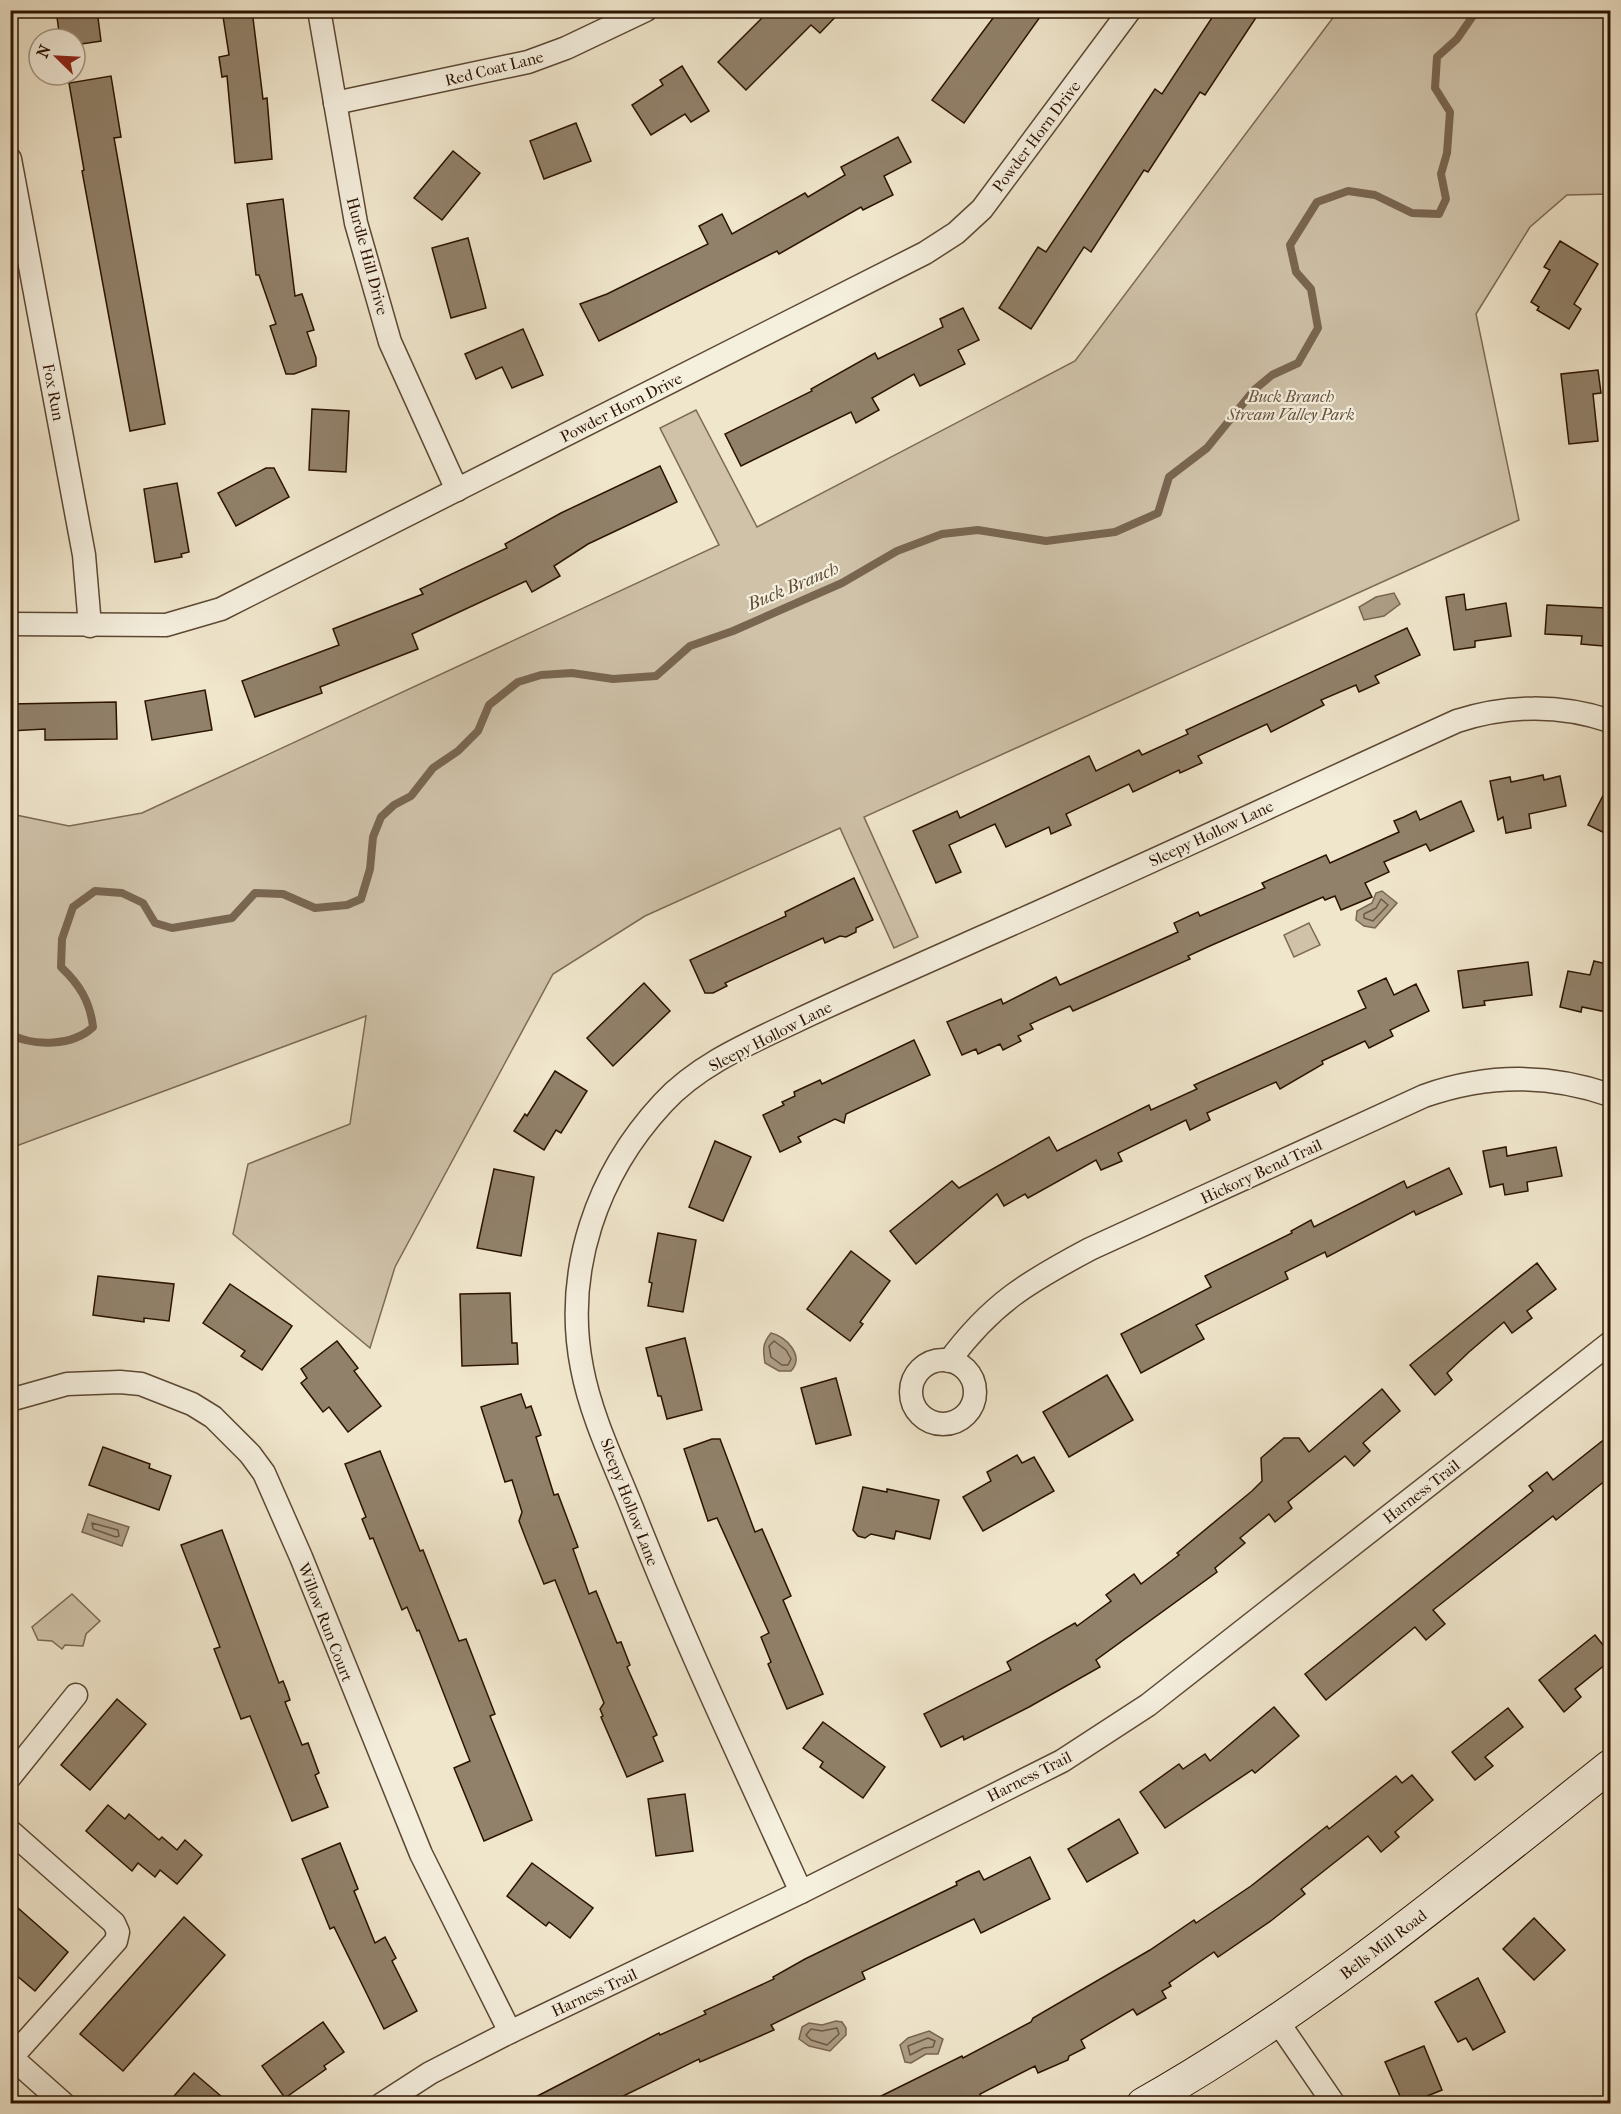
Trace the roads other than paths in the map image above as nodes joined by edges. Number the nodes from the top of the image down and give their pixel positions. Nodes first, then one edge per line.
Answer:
1 (319, 10) edge
2 (646, 10) edge
3 (1130, 10) edge
4 (335, 103) junction
5 (10, 159) edge
6 (13, 184) edge
7 (458, 490) junction
8 (10, 624) edge
9 (90, 626) junction
10 (1611, 721) edge
11 (1611, 1095) edge
12 (1611, 1343) edge
13 (949, 1361) dead end
14 (10, 1400) edge
15 (76, 1695) dead end
16 (1611, 1766) edge
17 (10, 1777) edge
18 (10, 1831) edge
19 (801, 1892) junction
20 (1278, 2022) junction
21 (510, 2032) junction
22 (11, 2057) edge
23 (64, 2103) edge
24 (382, 2103) edge
25 (1143, 2103) edge
26 (1334, 2103) edge

1 - 4 street, Hurdle Hill Drive
2 - 4 street, Red Coat Lane
3 - 7 street, Powder Horn Drive
4 - 7 street, Hurdle Hill Drive
5 - 6 street, Fox Run
6 - 9 street, Fox Run
7 - 9 street, Powder Horn Drive
8 - 9 street, Powder Horn Drive
10 - 19 street, Sleepy Hollow Lane
11 - 13 street, Hickory Bend Trail
12 - 19 street, Harness Trail
14 - 21 street, Willow Run Court
15 - 17 street
16 - 20 street, Bells Mill Road
18 - 22 street
19 - 21 street, Harness Trail
20 - 25 street, Bells Mill Road
20 - 26 street
21 - 24 street, Harness Trail
22 - 23 street

